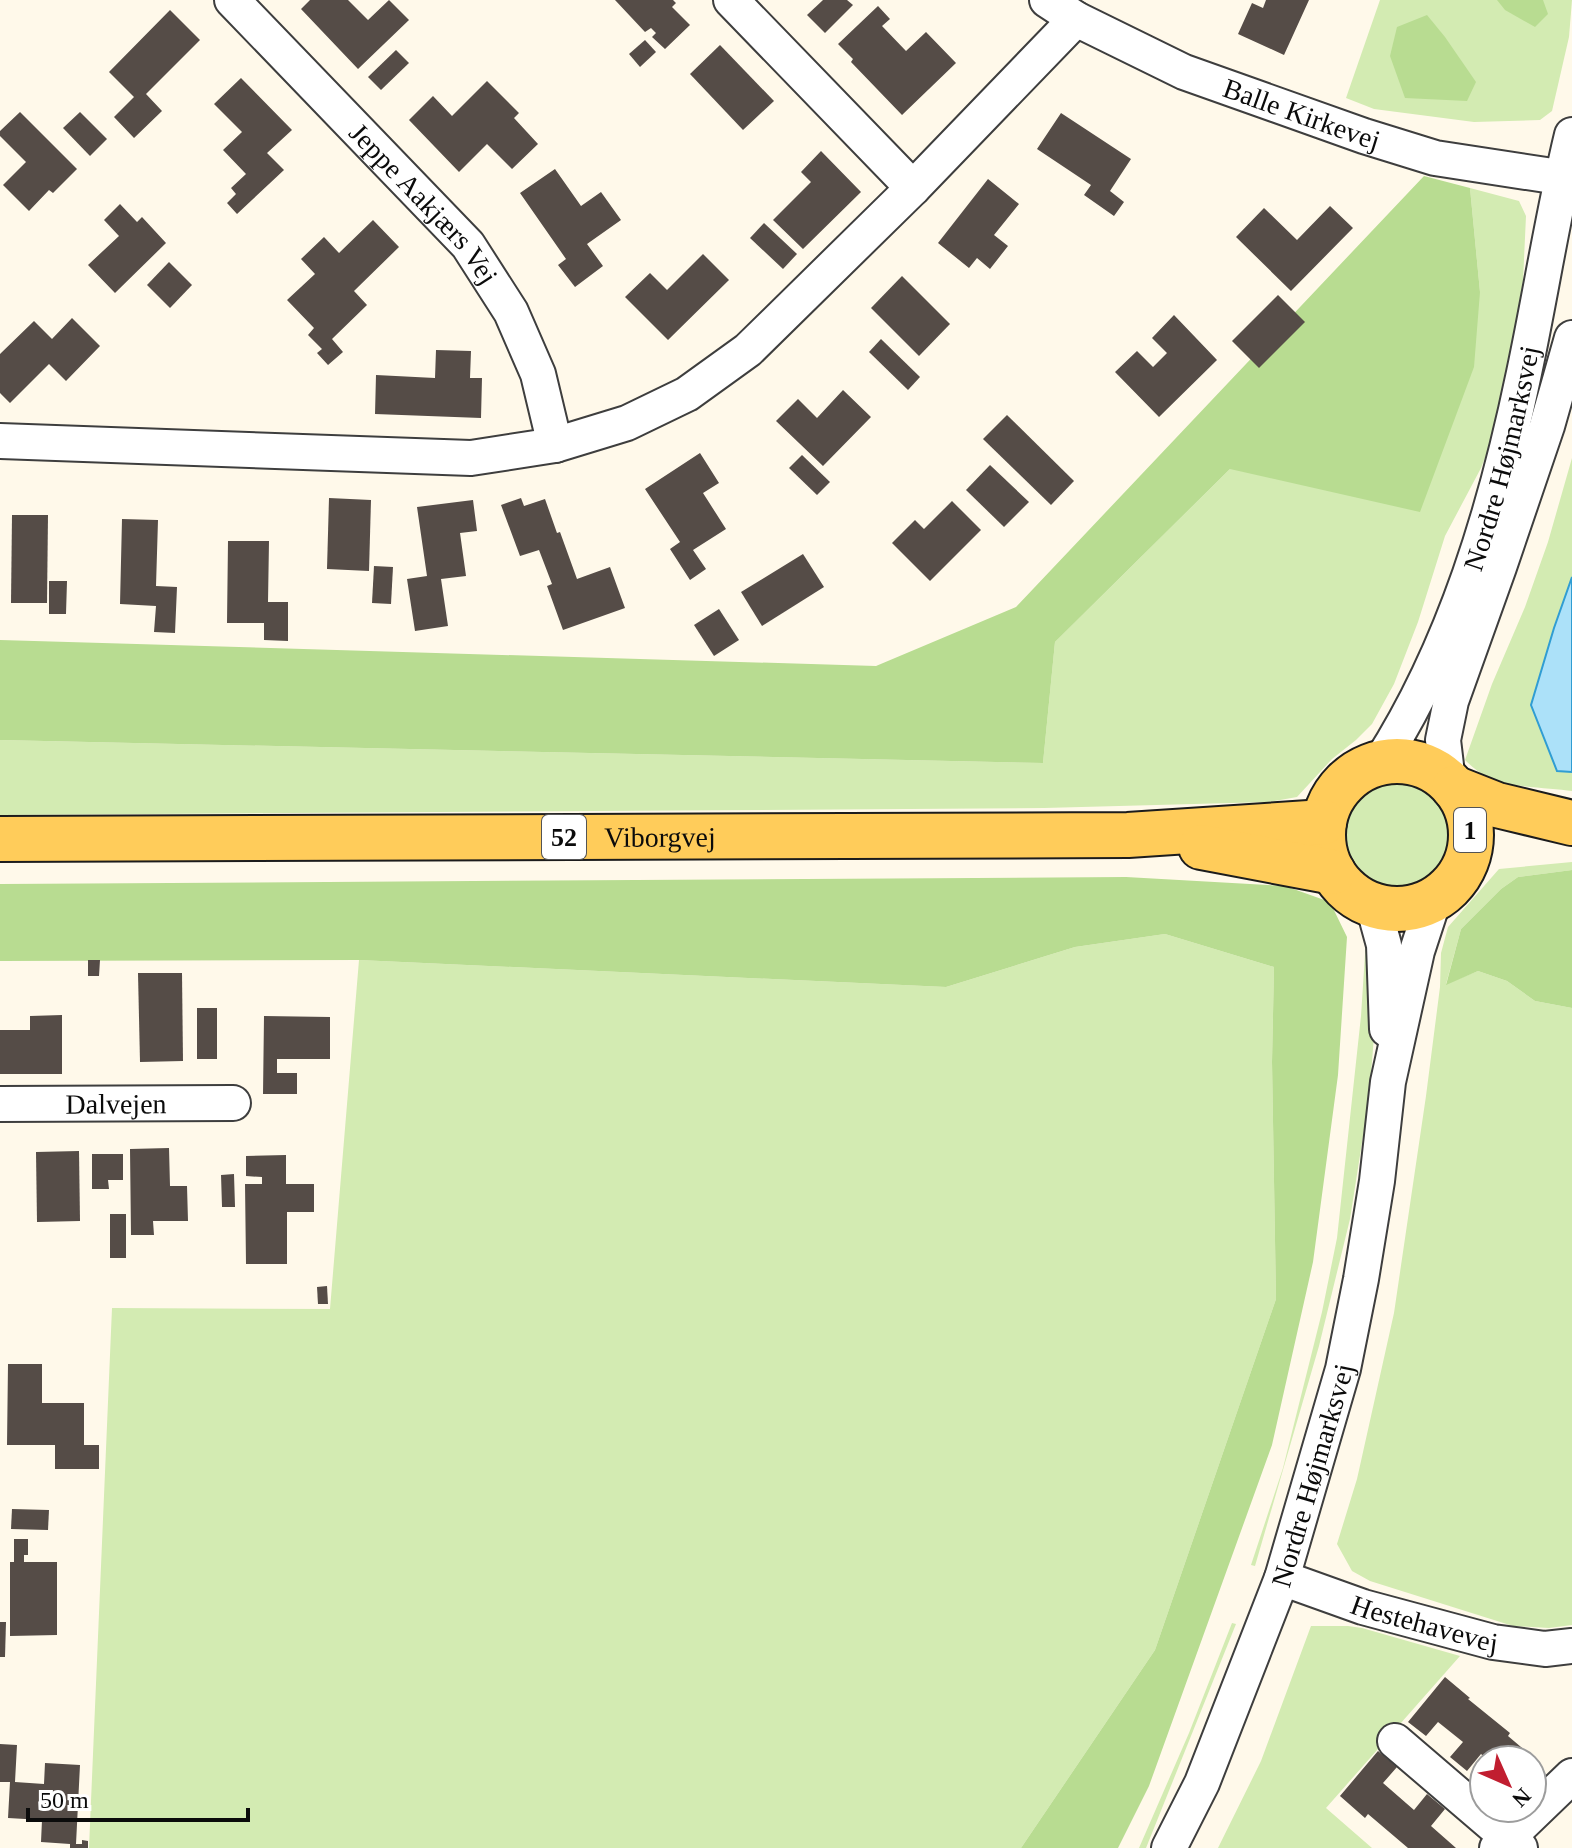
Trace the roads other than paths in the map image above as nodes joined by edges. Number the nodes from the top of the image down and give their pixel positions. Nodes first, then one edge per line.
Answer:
1 (232, 0) edge
2 (731, 0) edge
3 (1047, 0) edge
4 (1076, 19) junction
5 (1572, 135) edge
6 (1567, 178) edge
7 (913, 188) junction
8 (1572, 338) edge
9 (0, 441) edge
10 (555, 445) junction
11 (1380, 763) junction
12 (1451, 785) junction
13 (1324, 822) junction
14 (1572, 823) edge
15 (1572, 830) edge
16 (1128, 835) junction
17 (0, 839) edge
18 (1468, 852) junction
19 (1333, 872) junction
20 (1434, 899) junction
21 (1373, 905) junction
22 (1388, 1082) junction
23 (233, 1103) dead end
24 (0, 1104) edge
25 (1282, 1578) junction
26 (1572, 1646) edge
27 (1395, 1741) dead end
28 (1572, 1776) edge
29 (1509, 1844) edge
30 (1169, 1848) edge

1 - 10 street, Jeppe Aakjærs Vej
2 - 7 street
3 - 4 street, Balle Kirkevej
4 - 6 street, Balle Kirkevej
4 - 7 street
5 - 6 street, Nordre Højmarksvej
6 - 11 street, Nordre Højmarksvej
7 - 10 street
8 - 12 street, Nordre Højmarksvej / 1
9 - 10 street
11 - 12 main road, 1
11 - 13 main road
12 - 14 main road, 1
12 - 18 main road, 1
13 - 16 main road, Viborgvej
13 - 19 main road
15 - 18 main road, 1
16 - 17 main road, Viborgvej / 52
16 - 19 main road, Viborgvej
18 - 20 main road, 1
19 - 21 main road
20 - 21 main road
20 - 22 street, Nordre Højmarksvej / 1
21 - 22 street, Nordre Højmarksvej
22 - 25 street, Nordre Højmarksvej
23 - 24 street, Dalvejen
25 - 26 street, Hestehavevej
25 - 30 street, Nordre Højmarksvej
27 - 29 street
28 - 29 street

